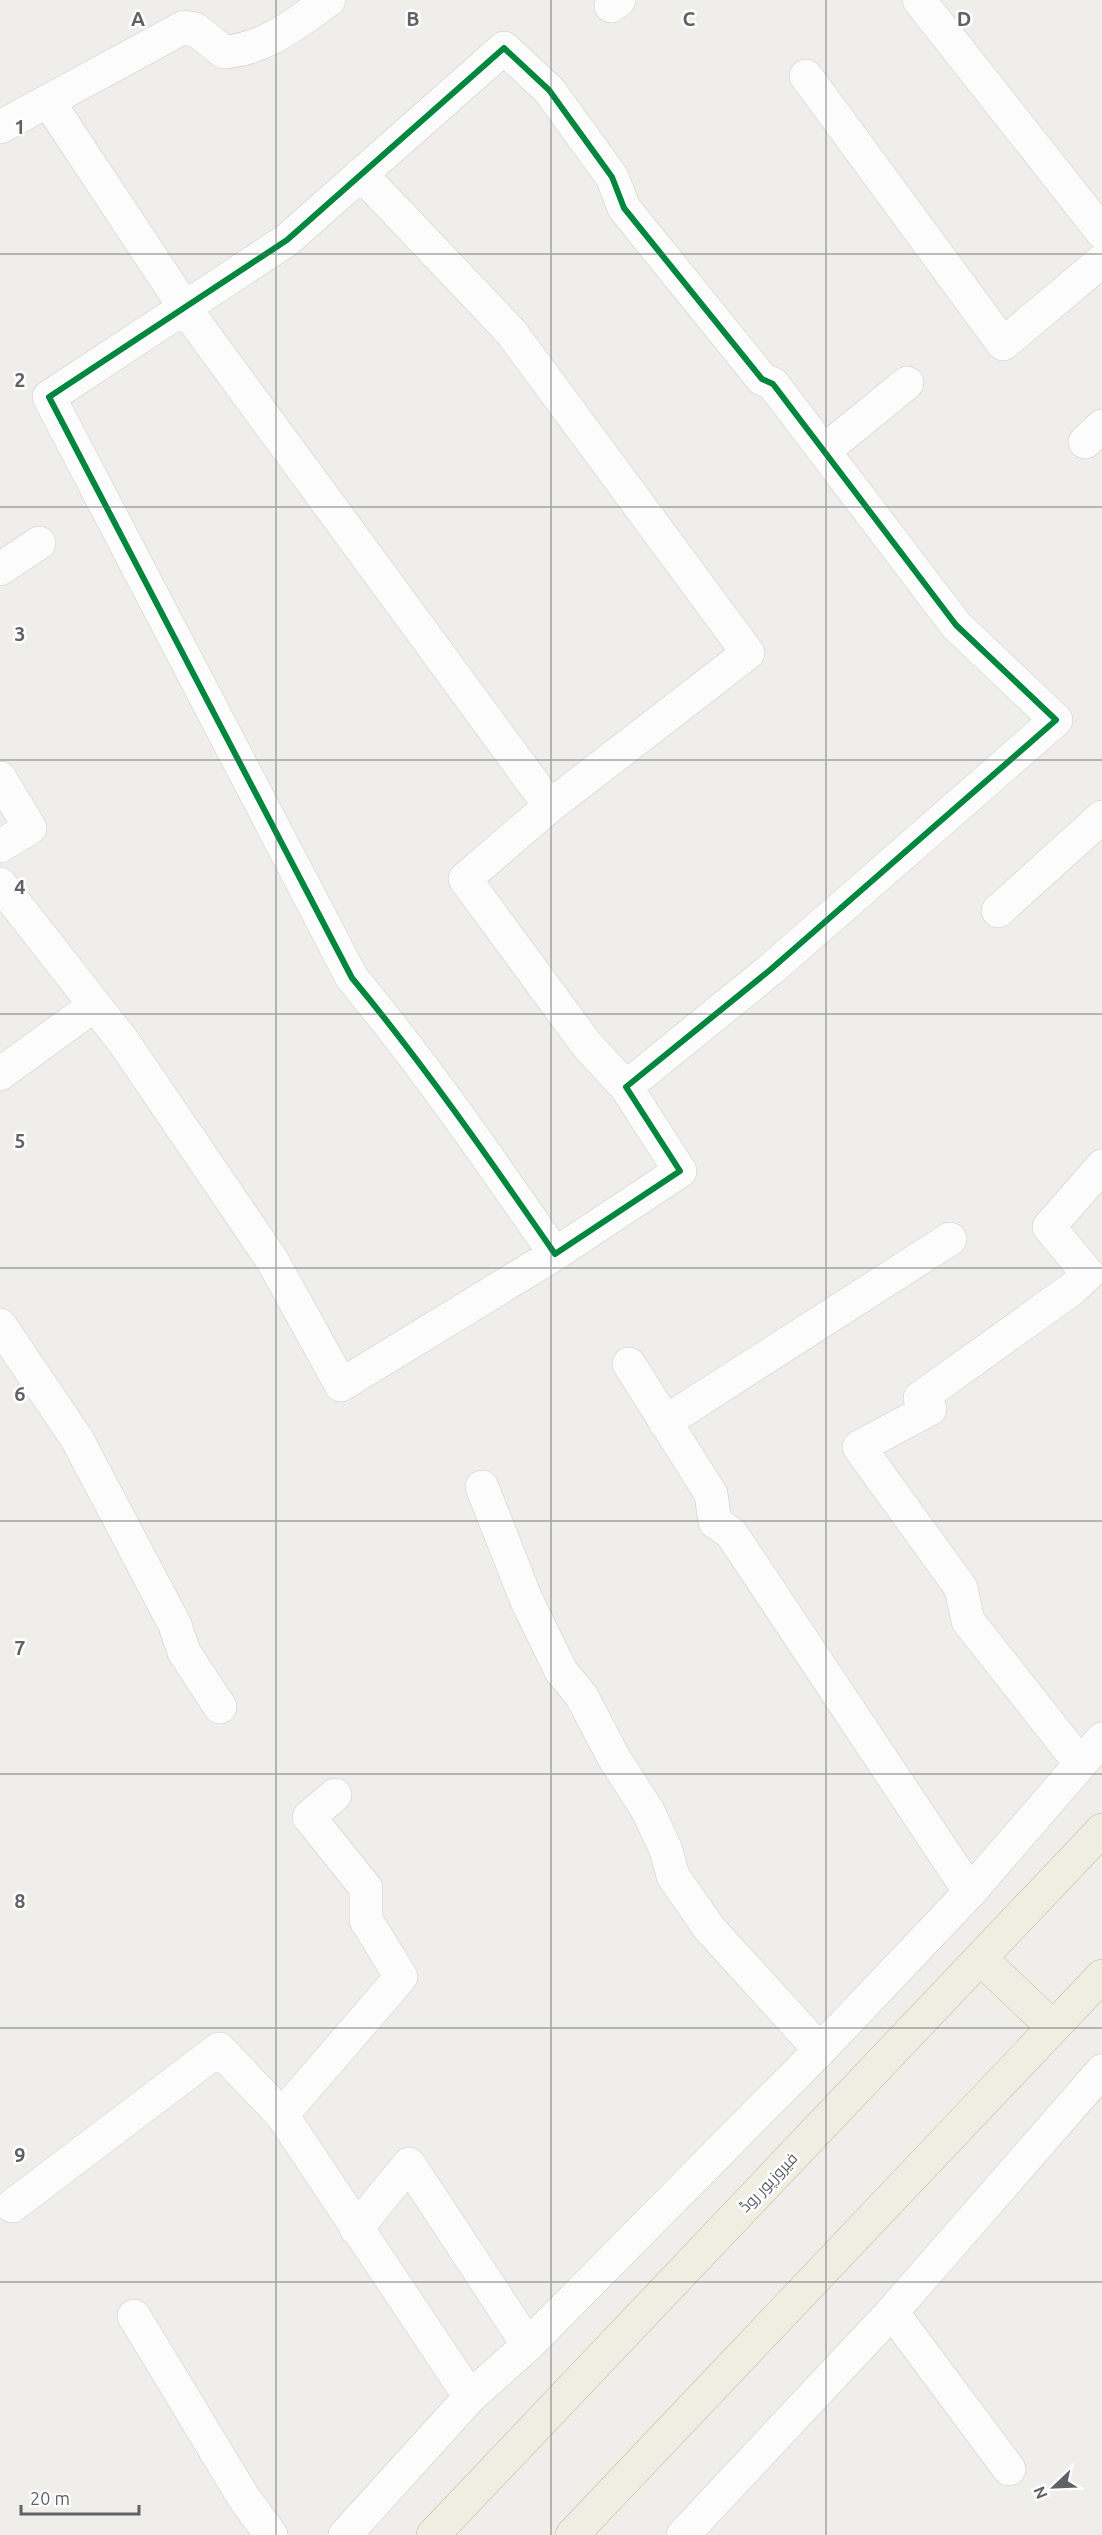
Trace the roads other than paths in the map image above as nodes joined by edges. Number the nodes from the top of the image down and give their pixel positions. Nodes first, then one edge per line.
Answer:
1 (330, 0) edge
2 (919, 0) edge
3 (806, 76) dead end
4 (48, 101) junction
5 (0, 127) edge
6 (361, 174) junction
7 (1102, 232) edge
8 (1102, 261) edge
9 (185, 307) junction
10 (907, 383) dead end
11 (824, 451) junction
12 (39, 543) dead end
13 (0, 569) edge
14 (0, 778) edge
15 (550, 806) junction
16 (1102, 817) edge
17 (0, 846) edge
18 (0, 884) edge
19 (998, 911) dead end
20 (95, 1005) junction
21 (0, 1074) edge
22 (626, 1087) junction
23 (1102, 1166) edge
24 (950, 1239) dead end
25 (555, 1254) junction
26 (0, 1325) edge
27 (628, 1364) dead end
28 (665, 1422) junction
29 (482, 1487) dead end
30 (220, 1707) dead end
31 (1091, 1751) edge
32 (335, 1795) dead end
33 (1102, 1830) edge
34 (970, 1892) junction
35 (981, 1959) junction
36 (1102, 1976) edge
37 (1053, 2027) junction
38 (820, 2050) junction
39 (1102, 2071) edge
40 (282, 2115) junction
41 (12, 2206) dead end
42 (356, 2229) junction
43 (892, 2312) junction
44 (134, 2316) dead end
45 (528, 2345) junction
46 (470, 2397) junction
47 (1009, 2469) dead end
48 (271, 2535) edge
49 (345, 2535) edge
50 (433, 2535) edge
51 (572, 2535) edge
52 (683, 2535) edge

1 - 4 street
2 - 7 street
3 - 8 street
4 - 5 street
4 - 9 street
6 - 9 street
6 - 11 street
6 - 15 street
9 - 15 street
9 - 25 street
10 - 11 street
11 - 22 street
12 - 13 street
14 - 17 street
15 - 22 street
16 - 19 street
18 - 20 street
20 - 21 street
20 - 25 street
22 - 25 street
23 - 31 street
24 - 28 street
26 - 30 street
27 - 28 street
28 - 34 street
29 - 38 street
31 - 34 street
32 - 40 street
33 - 35 highway, فیروزپور روڈ
34 - 38 street
35 - 37 highway
35 - 50 highway, فیروزپور روڈ
36 - 37 highway
37 - 51 highway
38 - 45 street
39 - 43 street
40 - 41 street
40 - 42 street
42 - 45 street
42 - 46 street
43 - 47 street
43 - 52 street
44 - 48 street
45 - 46 street
46 - 49 street

